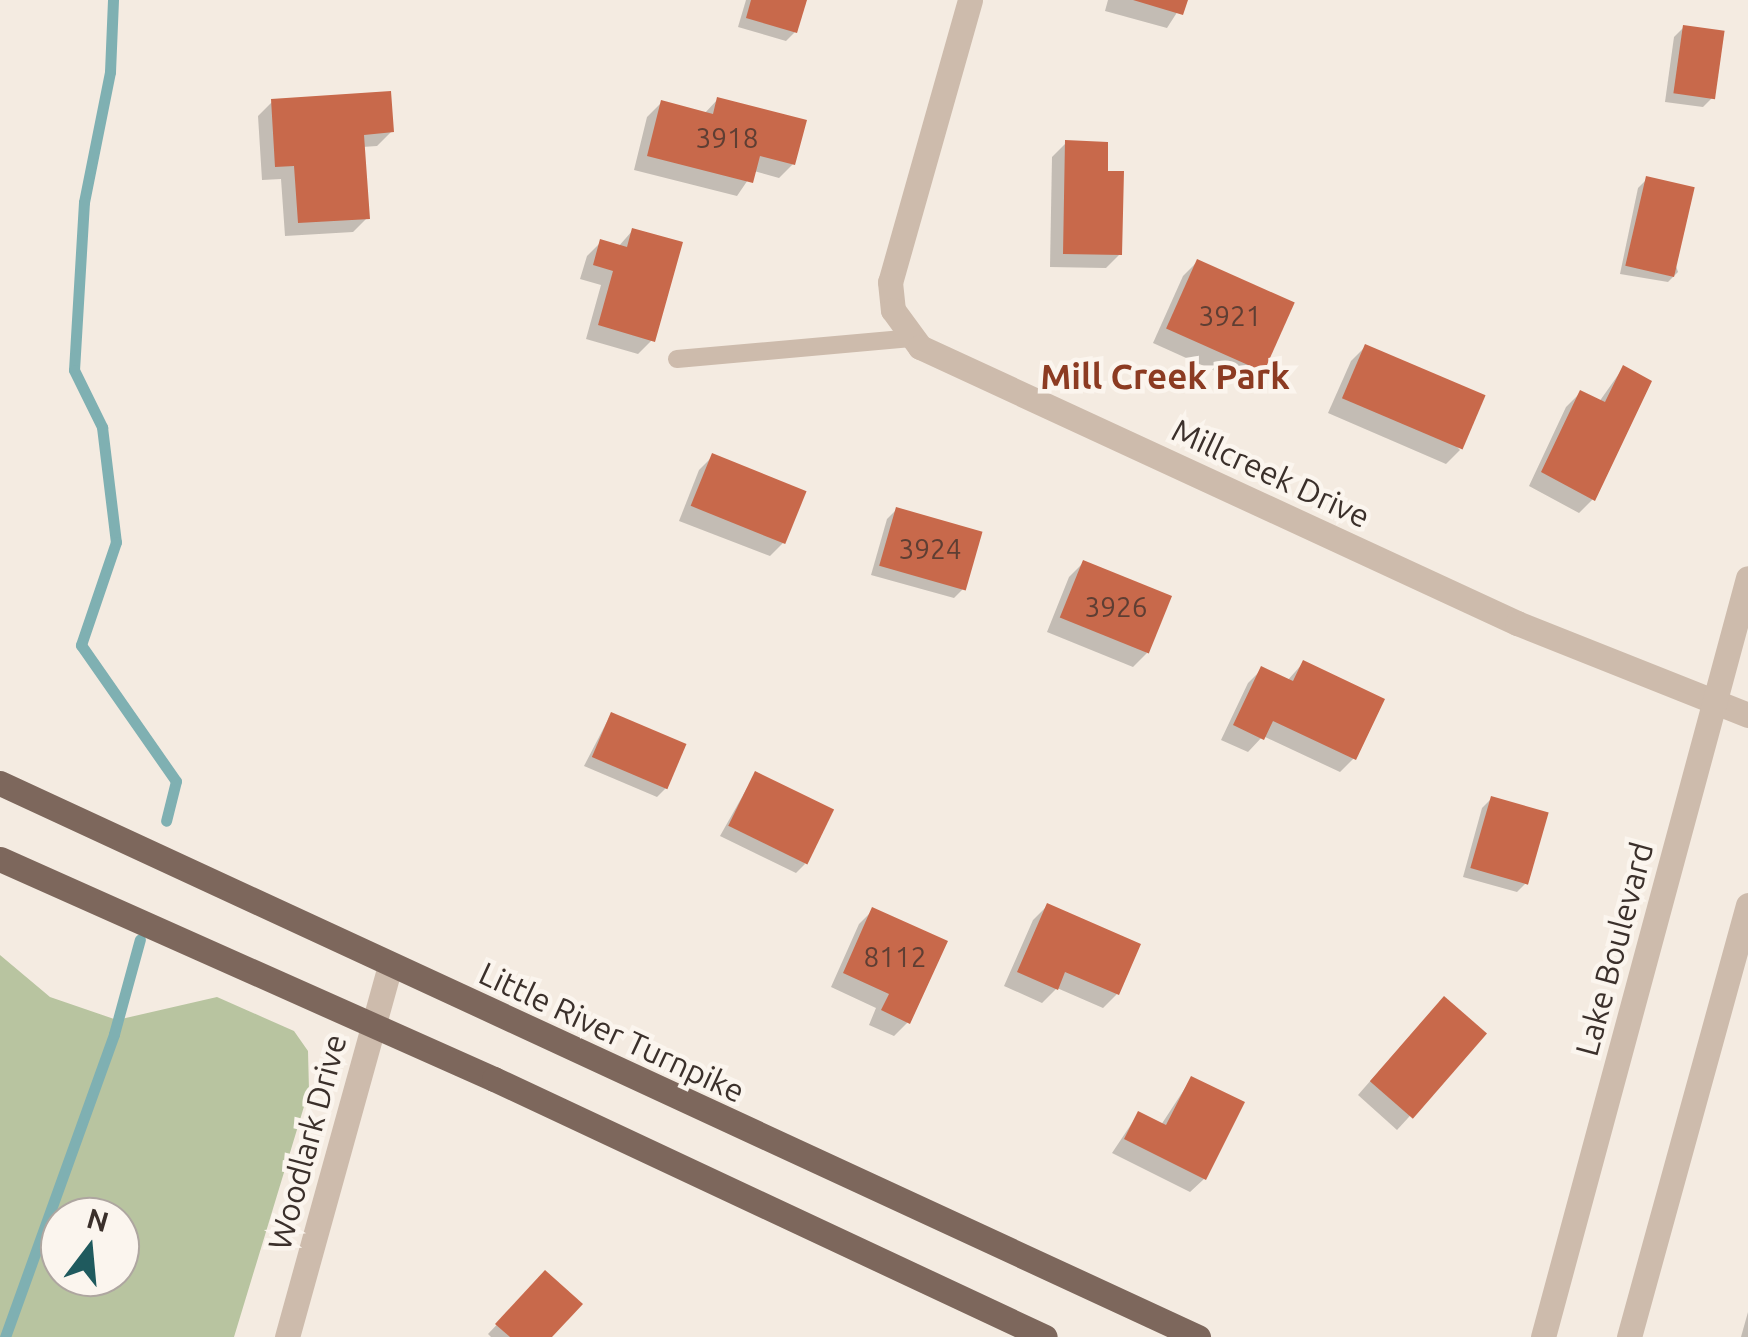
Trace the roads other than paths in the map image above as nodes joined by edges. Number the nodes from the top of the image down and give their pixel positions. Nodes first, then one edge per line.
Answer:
1 (970, 0) edge
2 (911, 338) junction
3 (677, 359) dead end
4 (1748, 578) edge
5 (1714, 702) junction
6 (1748, 714) edge
7 (0, 784) edge
8 (0, 859) edge
9 (1748, 905) edge
10 (390, 965) junction
11 (374, 1025) junction
12 (287, 1337) edge
13 (1045, 1337) edge
14 (1198, 1337) edge
15 (1543, 1337) edge
16 (1629, 1337) edge

1 - 2 street
2 - 3 lane
2 - 5 street, Millcreek Drive
4 - 5 street, Lake Boulevard
5 - 6 street, Millcreek Drive
5 - 15 street, Lake Boulevard
7 - 10 main road, Little River Turnpike
8 - 11 main road
9 - 16 street
10 - 11 street, Woodlark Drive
10 - 14 main road, Little River Turnpike
11 - 12 street, Woodlark Drive
11 - 13 main road

